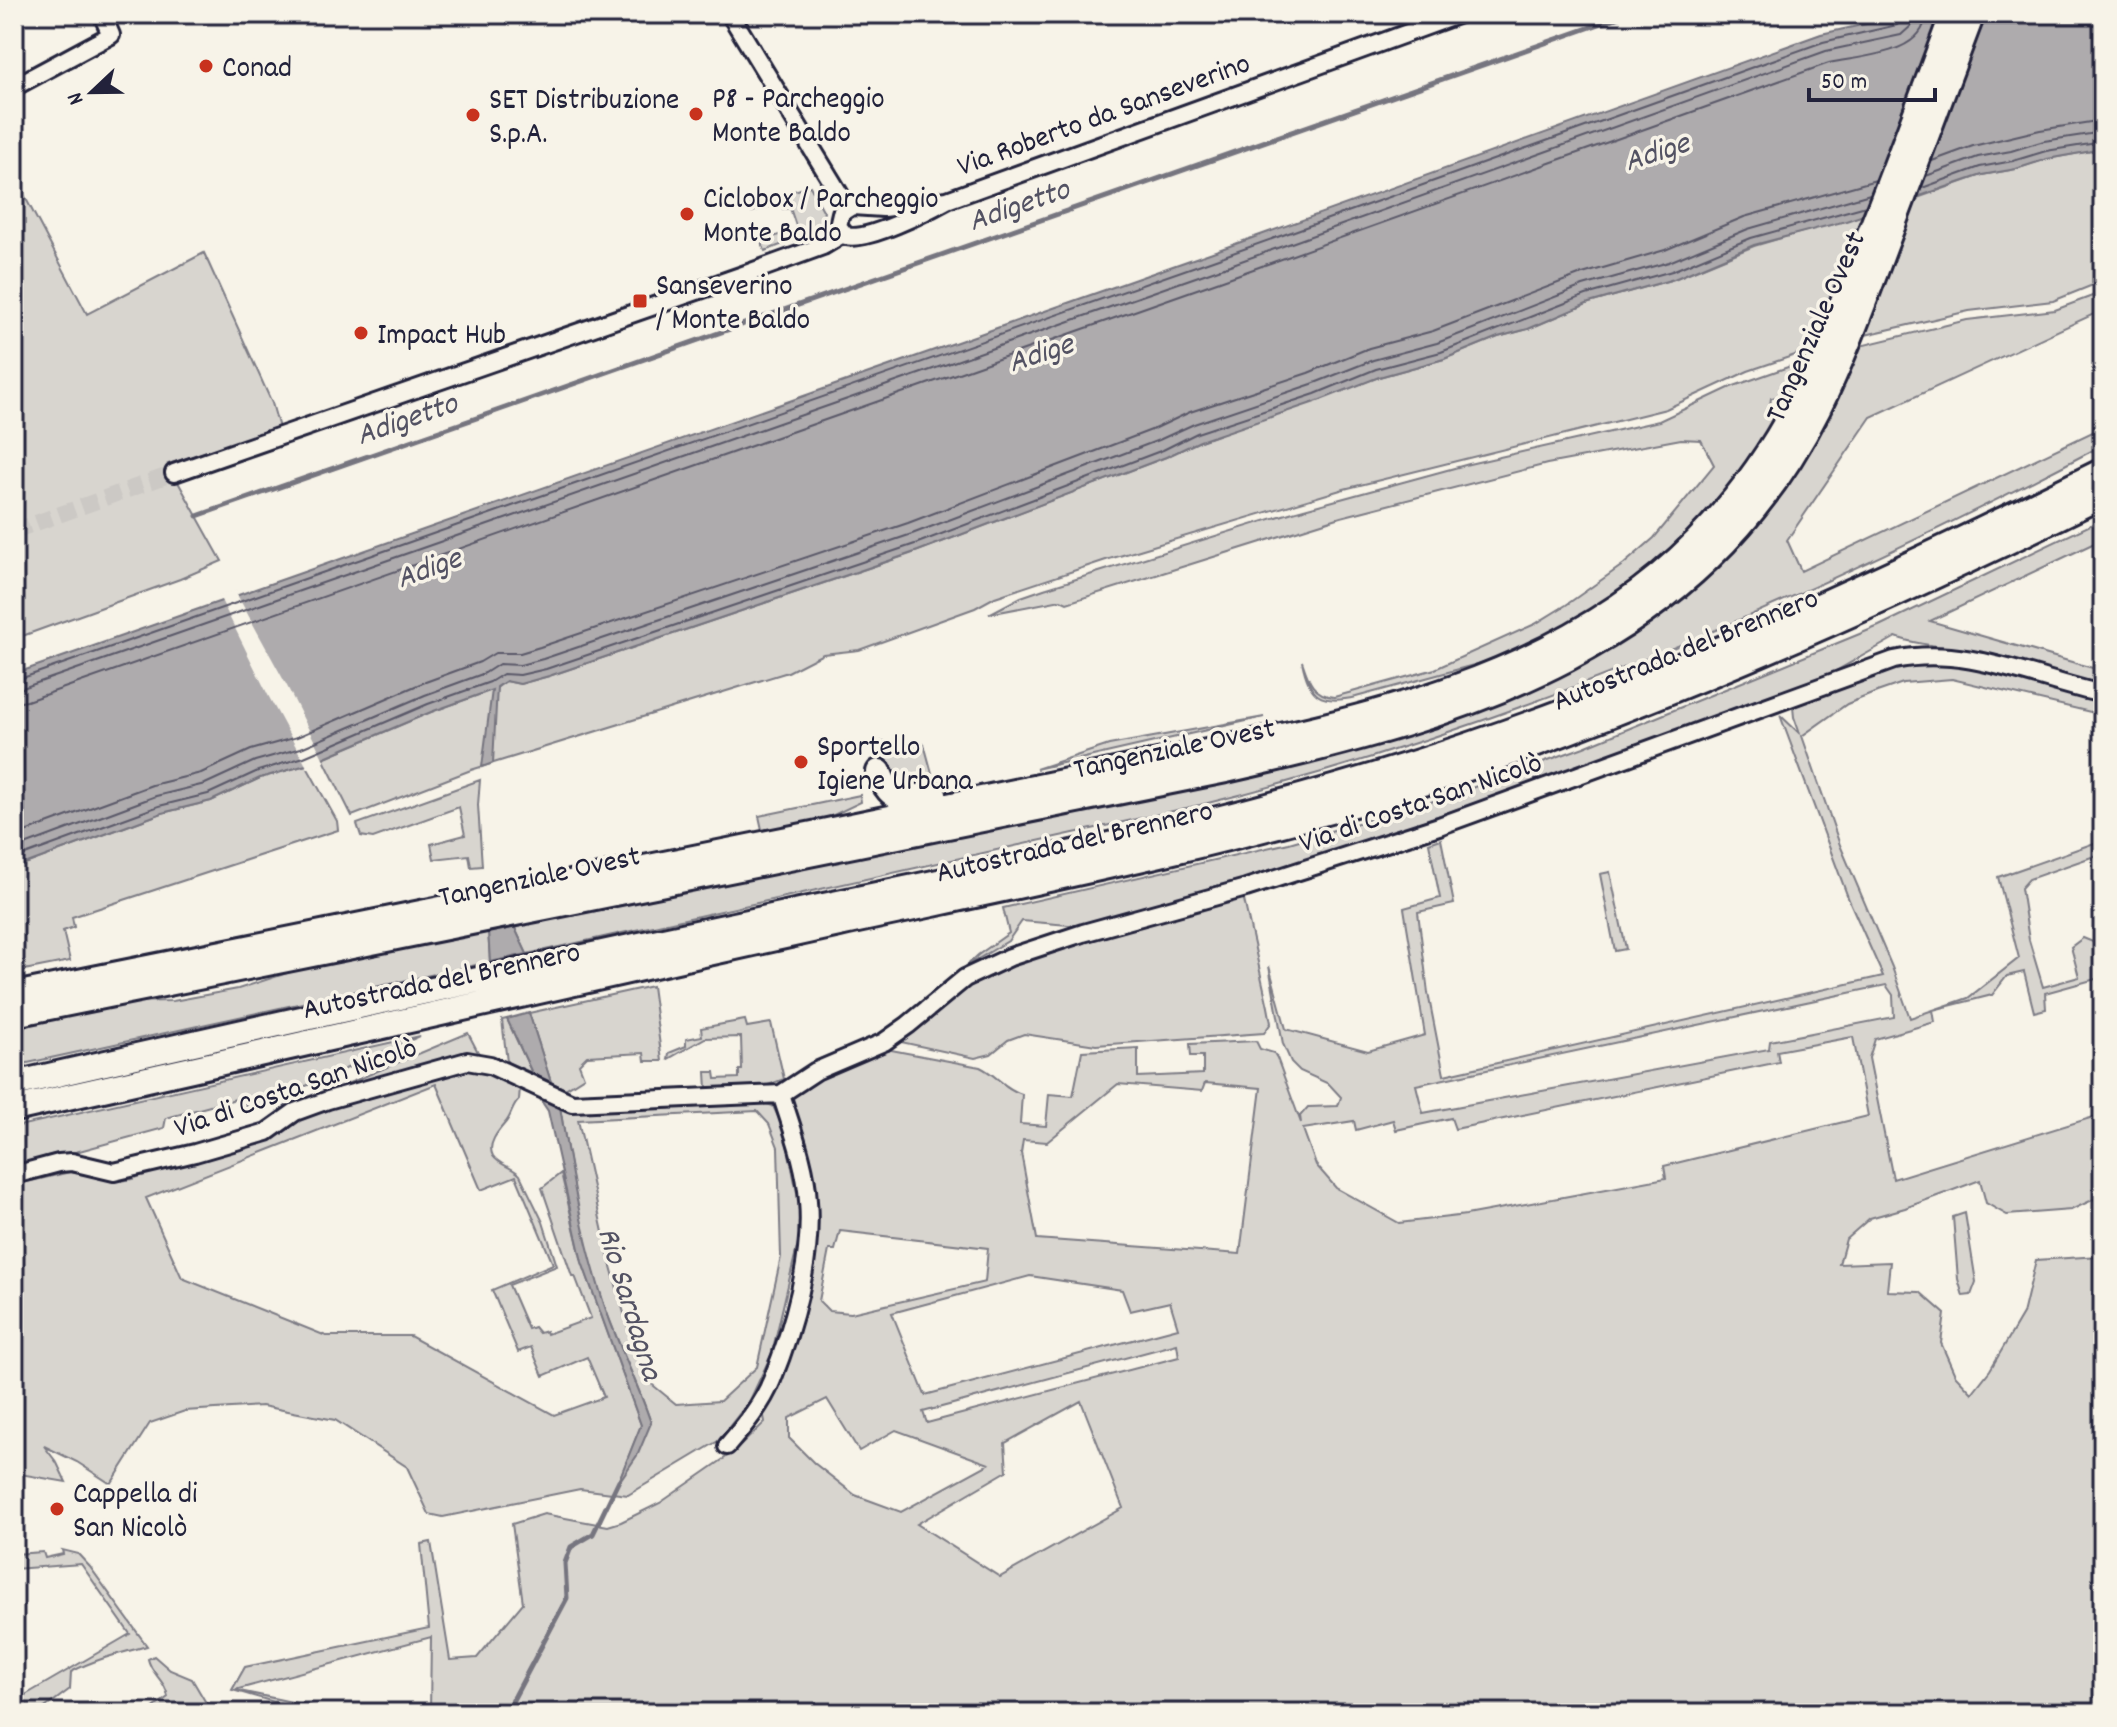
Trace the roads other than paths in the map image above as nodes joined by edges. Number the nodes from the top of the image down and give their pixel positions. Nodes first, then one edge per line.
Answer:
1 (730, 14) edge
2 (1460, 14) edge
3 (1953, 14) edge
4 (1972, 14) edge
5 (104, 18) edge
6 (14, 87) edge
7 (947, 200) junction
8 (852, 207) junction
9 (843, 234) junction
10 (864, 235) junction
11 (1810, 404) junction
12 (2103, 471) edge
13 (174, 473) tunnel mouth
14 (2103, 495) edge
15 (2103, 694) edge
16 (879, 772) dead end
17 (1062, 782) junction
18 (497, 908) junction
19 (533, 980) junction
20 (495, 988) junction
21 (14, 995) edge
22 (14, 1014) edge
23 (14, 1084) edge
24 (781, 1094) junction
25 (14, 1109) edge
26 (14, 1175) edge
27 (727, 1446) dead end

1 - 8 street
2 - 7 street, Via Roberto da Sanseverino
3 - 11 highway, Tangenziale Ovest
4 - 11 highway, Tangenziale Ovest
5 - 6 street
7 - 8 street, Via Roberto da Sanseverino
7 - 10 street, Via Roberto da Sanseverino
8 - 9 street
8 - 10 street
9 - 10 street, Via Roberto da Sanseverino
9 - 13 street, Via Roberto da Sanseverino
11 - 17 highway, Tangenziale Ovest
11 - 18 highway, Tangenziale Ovest
12 - 19 highway, Autostrada del Brennero
14 - 19 highway, Autostrada del Brennero
15 - 24 street, Via di Costa San Nicolò
16 - 17 highway
17 - 18 highway, Tangenziale Ovest
18 - 21 highway, Tangenziale Ovest
18 - 22 highway, Tangenziale Ovest
19 - 20 highway, Autostrada del Brennero
20 - 23 highway, Autostrada del Brennero
20 - 25 highway, Autostrada del Brennero
24 - 26 street, Via di Costa San Nicolò
24 - 27 street

